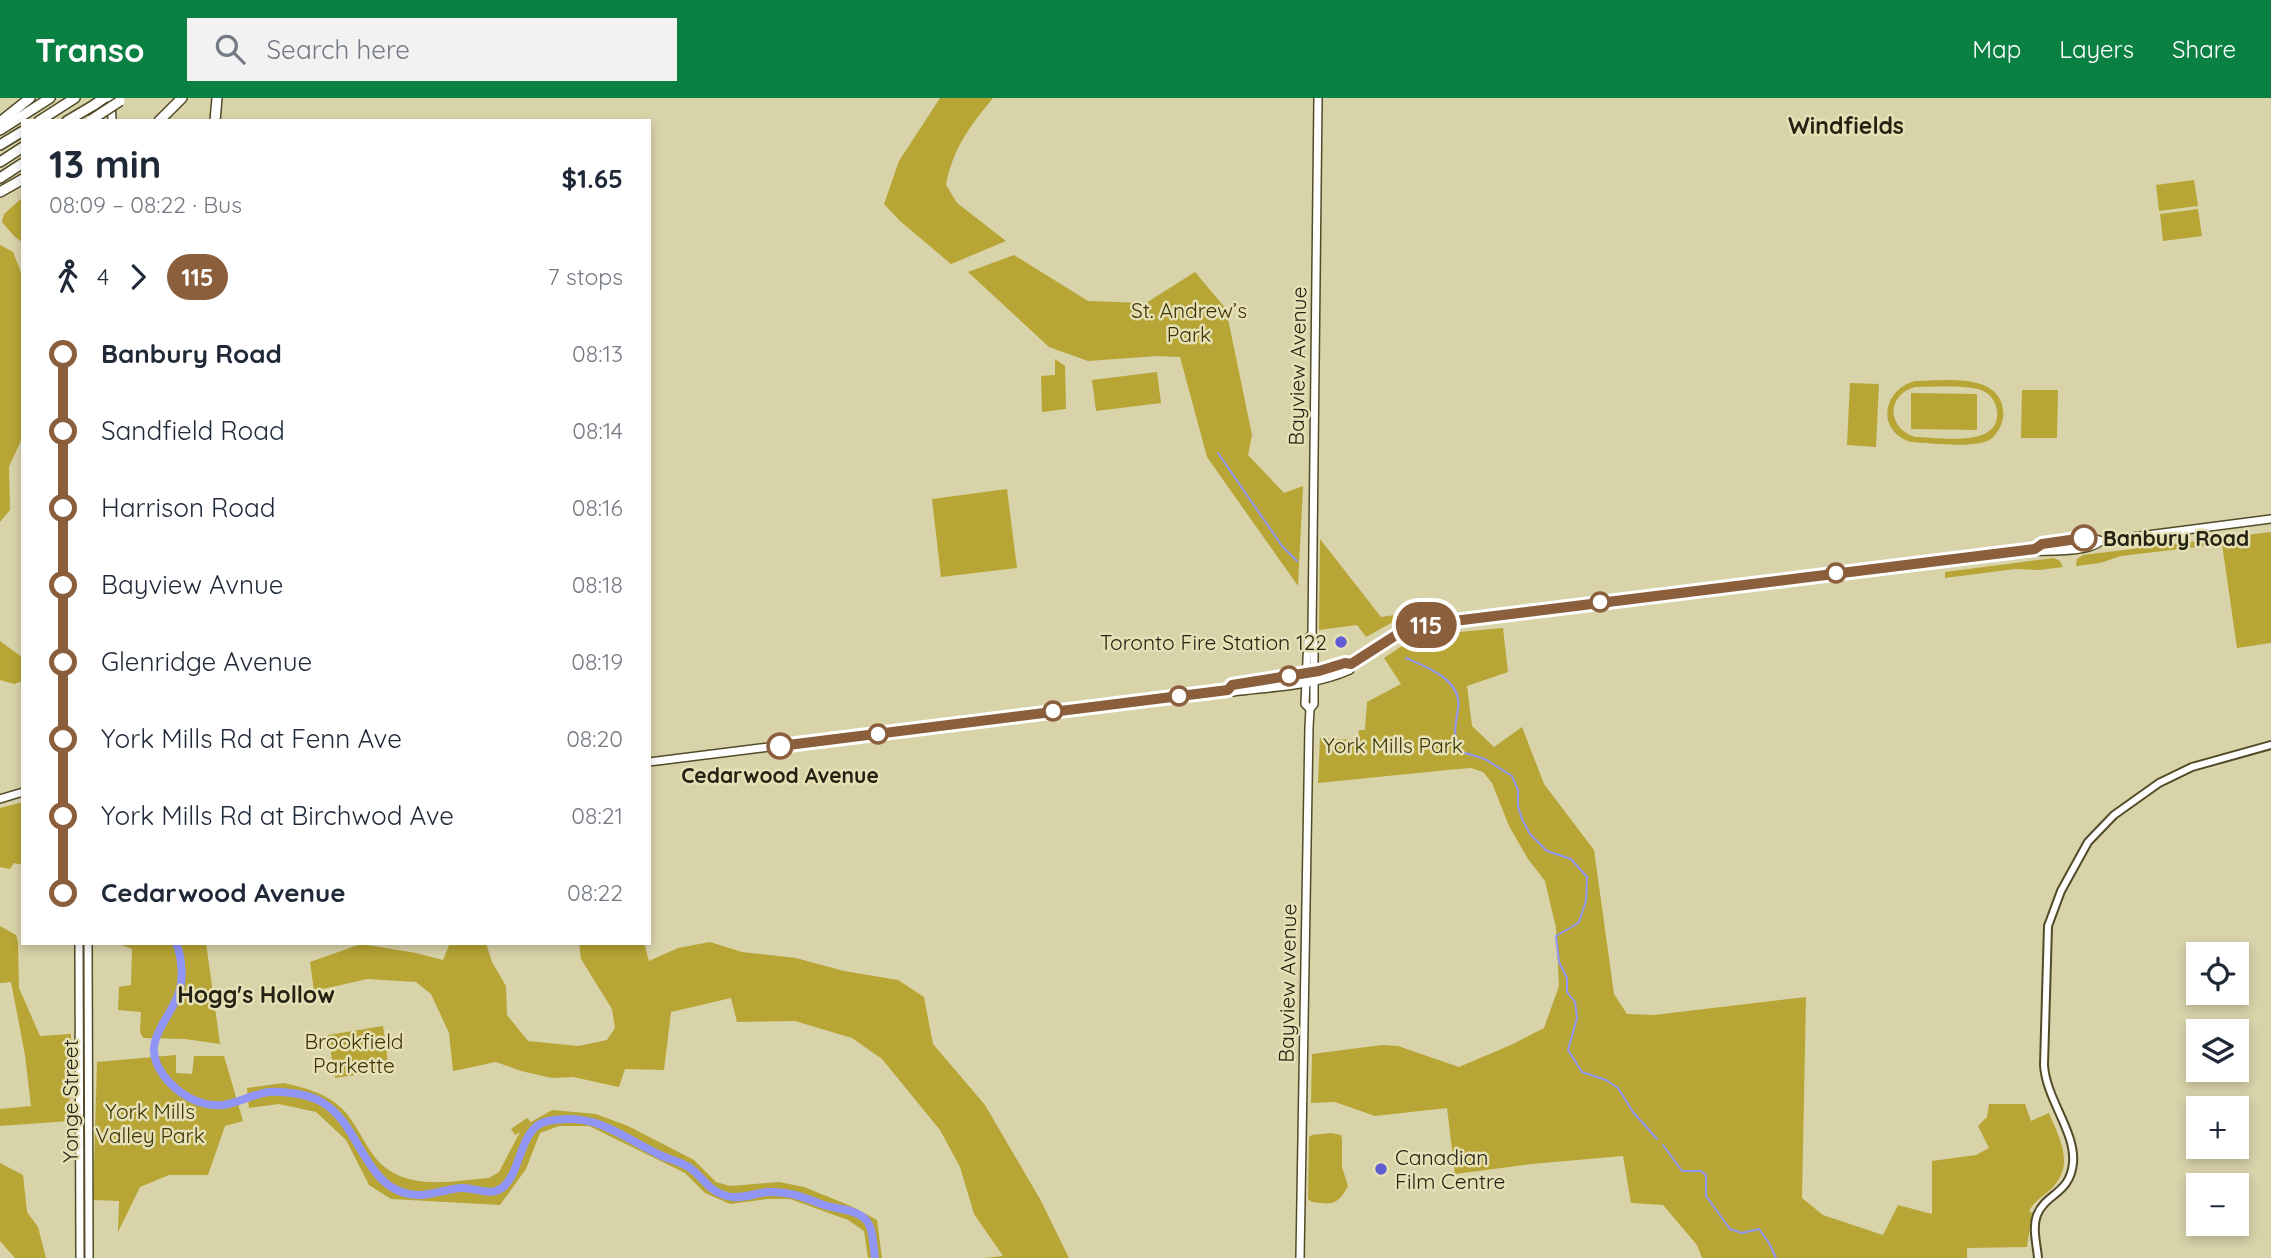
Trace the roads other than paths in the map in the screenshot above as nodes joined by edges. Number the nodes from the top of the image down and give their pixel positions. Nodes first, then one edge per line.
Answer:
1 (30, 98) edge
2 (50, 98) edge
3 (75, 98) edge
4 (182, 98) edge
5 (217, 98) edge
6 (1318, 98) edge
7 (119, 99) edge
8 (100, 100) edge
9 (214, 118) edge
10 (42, 119) edge
11 (70, 119) edge
12 (91, 119) edge
13 (102, 119) edge
14 (113, 119) edge
15 (161, 119) edge
16 (1, 127) edge
17 (21, 132) edge
18 (0, 145) edge
19 (21, 148) edge
20 (4, 159) edge
21 (21, 164) edge
22 (0, 178) edge
23 (21, 180) edge
24 (0, 192) edge
25 (2271, 519) edge
26 (1351, 664) junction
27 (1310, 673) junction
28 (1310, 682) junction
29 (1228, 690) junction
30 (2271, 745) edge
31 (651, 762) edge
32 (21, 793) edge
33 (0, 799) edge
34 (79, 945) edge
35 (88, 945) edge
36 (80, 1258) edge
37 (89, 1258) edge
38 (1300, 1258) edge
39 (2038, 1258) edge

1 - 16 highway
2 - 16 highway
3 - 10 highway
4 - 15 highway
5 - 9 highway
6 - 27 main road, Bayview Avenue
7 - 12 highway, bridge
7 - 14 main road
8 - 11 highway
8 - 13 main road
17 - 18 highway
19 - 20 highway
21 - 22 highway
23 - 24 highway
25 - 26 main road
26 - 27 main road
26 - 28 main road
27 - 28 main road, Bayview Avenue
27 - 29 main road
28 - 29 main road
28 - 38 main road, Bayview Avenue
29 - 31 main road
30 - 39 street
32 - 33 main road
34 - 36 main road, Yonge Street
35 - 37 main road, Yonge Street

